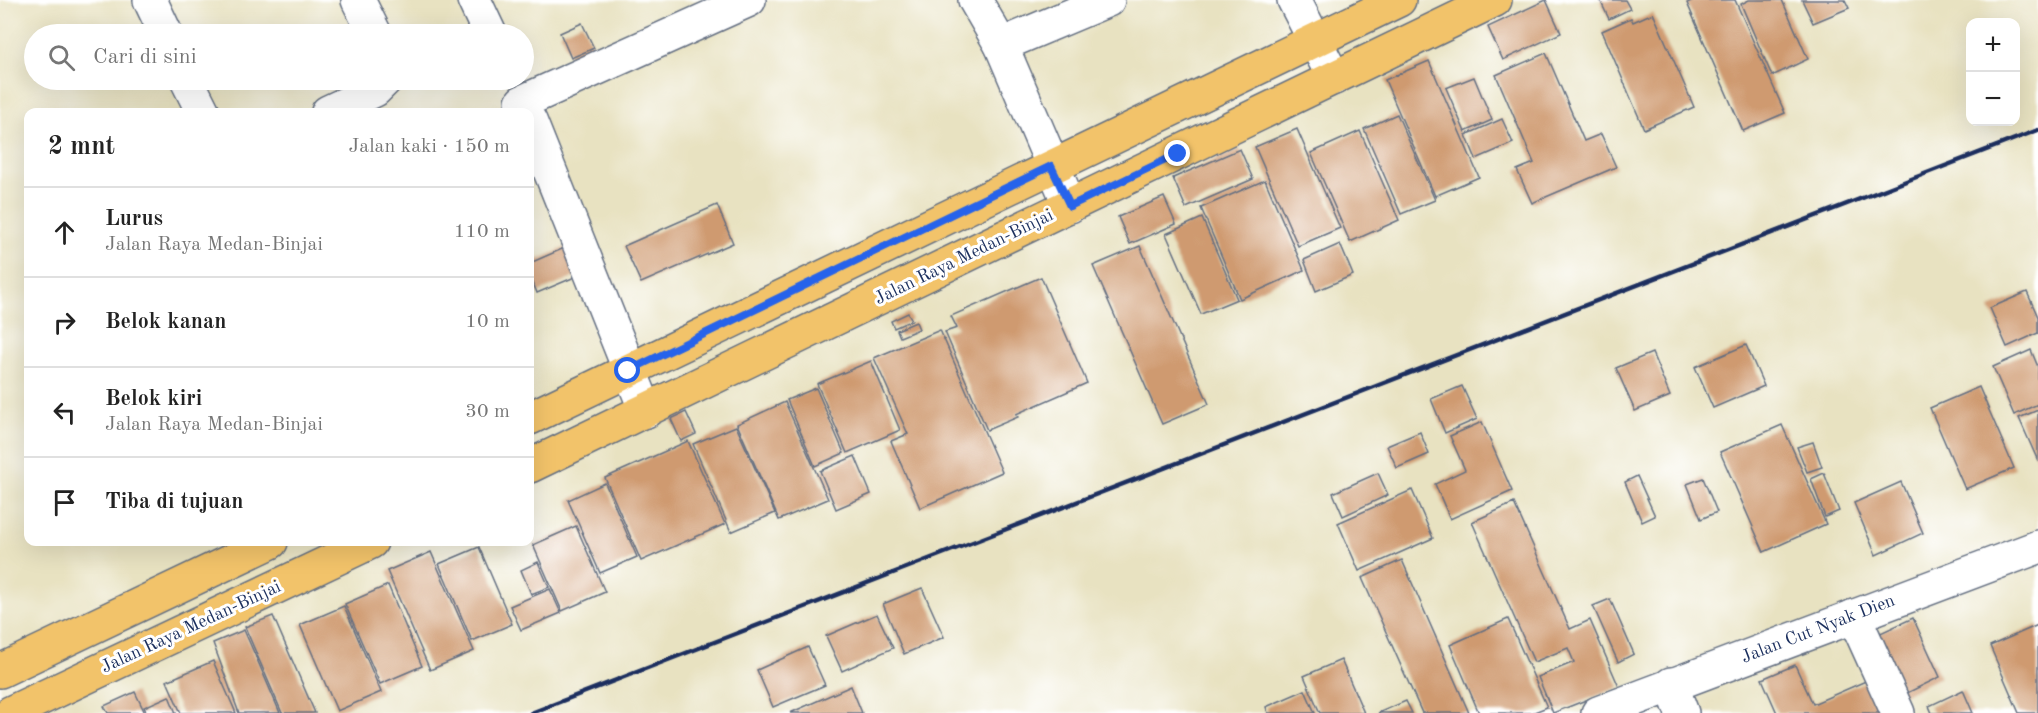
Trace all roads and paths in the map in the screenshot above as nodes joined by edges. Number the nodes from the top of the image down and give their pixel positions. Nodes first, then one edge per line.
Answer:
1 (150, 0) edge
2 (358, 0) edge
3 (474, 0) edge
4 (749, 0) edge
5 (975, 0) edge
6 (1108, 0) edge
7 (1294, 0) edge
8 (1399, 0) edge
9 (1495, 0) edge
10 (161, 24) edge
11 (370, 24) edge
12 (485, 24) edge
13 (1315, 40) junction
14 (1001, 45) junction
15 (1334, 78) junction
16 (192, 90) edge
17 (375, 90) edge
18 (522, 104) edge
19 (201, 108) edge
20 (337, 108) edge
21 (534, 134) edge
22 (1051, 166) junction
23 (1070, 206) junction
24 (628, 371) junction
25 (646, 411) junction
26 (534, 416) edge
27 (534, 464) edge
28 (263, 546) edge
29 (363, 546) edge
30 (2038, 547) edge
31 (1854, 616) junction
32 (0, 671) edge
33 (1676, 699) edge
34 (10, 713) edge
35 (1598, 713) edge
36 (1898, 713) edge

1 - 10 street
2 - 11 street
3 - 12 street
4 - 18 street
5 - 14 street
6 - 14 street
7 - 13 street
8 - 13 main road
9 - 15 main road, Jalan Raya Medan-Binjai
13 - 15 street
13 - 22 main road
14 - 22 street
15 - 23 main road, Jalan Raya Medan-Binjai
16 - 19 street
17 - 20 street
21 - 24 street
22 - 23 street
22 - 24 main road
23 - 25 main road, Jalan Raya Medan-Binjai
24 - 25 street
24 - 26 main road
25 - 27 main road, Jalan Raya Medan-Binjai
28 - 32 main road
29 - 34 main road, Jalan Raya Medan-Binjai
30 - 31 street, Jalan Cut Nyak Dien
31 - 33 street, Jalan Cut Nyak Dien
31 - 36 street
33 - 35 street, Jalan Cut Nyak Dien

